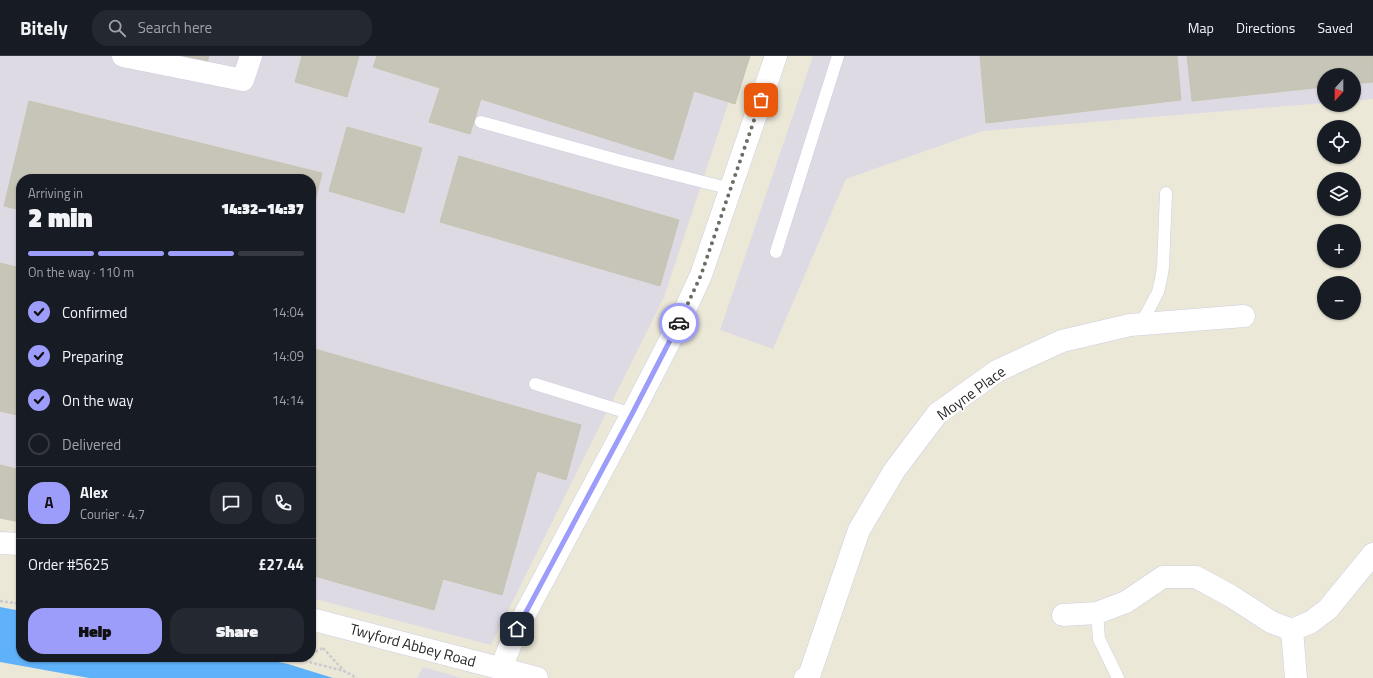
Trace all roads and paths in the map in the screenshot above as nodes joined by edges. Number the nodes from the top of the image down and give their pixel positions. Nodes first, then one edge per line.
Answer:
1 (123, 56) edge
2 (251, 56) edge
3 (776, 56) edge
4 (838, 56) edge
5 (481, 122) dead end
6 (730, 189) junction
7 (1166, 193) dead end
8 (776, 252) dead end
9 (1244, 316) dead end
10 (1141, 324) junction
11 (535, 384) dead end
12 (632, 414) junction
13 (0, 543) edge
14 (16, 544) edge
15 (1373, 554) edge
16 (0, 601) edge
17 (16, 603) edge
18 (1097, 613) junction
19 (1063, 616) dead end
20 (316, 620) edge
21 (1292, 630) junction
22 (325, 644) dead end
23 (323, 648) junction
24 (316, 652) edge
25 (311, 662) edge
26 (501, 668) junction
27 (344, 671) junction
28 (808, 677) edge
29 (357, 678) edge
30 (537, 678) edge
31 (1118, 678) edge
32 (1296, 678) edge

1 - 2 street
3 - 6 street
4 - 8 lane
5 - 6 lane
6 - 12 street
7 - 10 lane
9 - 10 street, Moyne Place
10 - 28 street, Moyne Place
11 - 12 lane
12 - 26 street
13 - 14 street
15 - 21 street
16 - 17 path
18 - 19 street
18 - 21 street
18 - 31 lane
20 - 26 street, Twyford Abbey Road
21 - 32 street
22 - 23 path
23 - 24 path
23 - 27 path
25 - 27 path
26 - 30 street, Twyford Abbey Road
27 - 29 path

